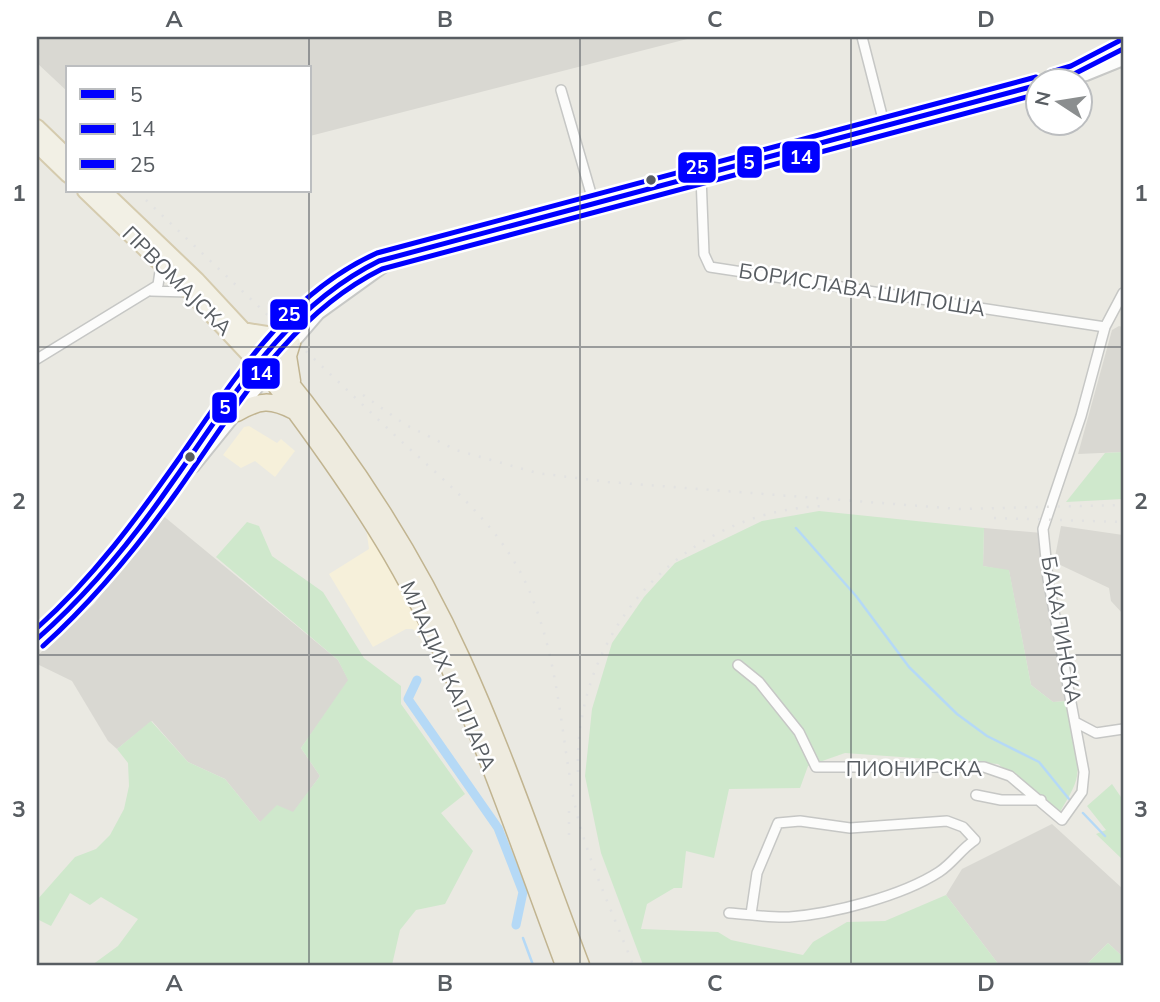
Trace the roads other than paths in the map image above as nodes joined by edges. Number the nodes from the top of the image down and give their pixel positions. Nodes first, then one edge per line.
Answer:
1 (862, 37) edge
2 (1123, 49) edge
3 (1123, 59) edge
4 (1090, 66) edge
5 (1094, 71) edge
6 (1024, 89) edge
7 (561, 90) dead end
8 (37, 127) edge
9 (885, 127) junction
10 (38, 148) edge
11 (66, 155) edge
12 (66, 173) edge
13 (701, 176) junction
14 (86, 192) edge
15 (105, 192) edge
16 (594, 204) junction
17 (160, 263) junction
18 (149, 291) junction
19 (190, 292) junction
20 (1123, 293) edge
21 (1120, 309) edge
22 (1105, 327) junction
23 (244, 329) junction
24 (290, 335) junction
25 (37, 359) edge
26 (266, 363) junction
27 (295, 387) junction
28 (296, 412) junction
29 (237, 413) junction
30 (142, 524) junction
31 (37, 639) edge
32 (738, 665) dead end
33 (1077, 723) junction
34 (1123, 729) edge
35 (976, 795) dead end
36 (1041, 800) junction
37 (729, 913) dead end
38 (751, 914) junction
39 (564, 965) edge
40 (581, 965) edge

1 - 9 street
2 - 4 street
3 - 5 street
6 - 9 street
7 - 16 street
8 - 11 main road
9 - 13 street
10 - 12 main road
13 - 16 street
13 - 22 street, БОРИСЛАВА ШИПОША
14 - 17 main road, ПРВОМАЈСКА
15 - 23 main road, ПРВОМАЈСКА
16 - 24 street
17 - 18 street
17 - 19 main road, ПРВОМАЈСКА
18 - 19 street
18 - 25 street
19 - 26 main road, ПРВОМАЈСКА
20 - 21 street
21 - 22 street
22 - 33 street, БАКАЛИНСКА
23 - 24 main road
23 - 26 main road, ПРВОМАЈСКА
24 - 26 street
24 - 27 highway
26 - 27 highway
26 - 28 highway, МЛАДИХ КАПЛАРА
26 - 29 street
26 - 30 street
27 - 40 highway, МЛАДИХ КАПЛАРА
28 - 29 highway
28 - 39 highway, МЛАДИХ КАПЛАРА
29 - 30 street
30 - 31 street
32 - 36 street, ПИОНИРСКА
33 - 34 street, БАКАЛИНСКА
33 - 36 street, ПИОНИРСКА
35 - 36 street
37 - 38 street
38 - 38 street

